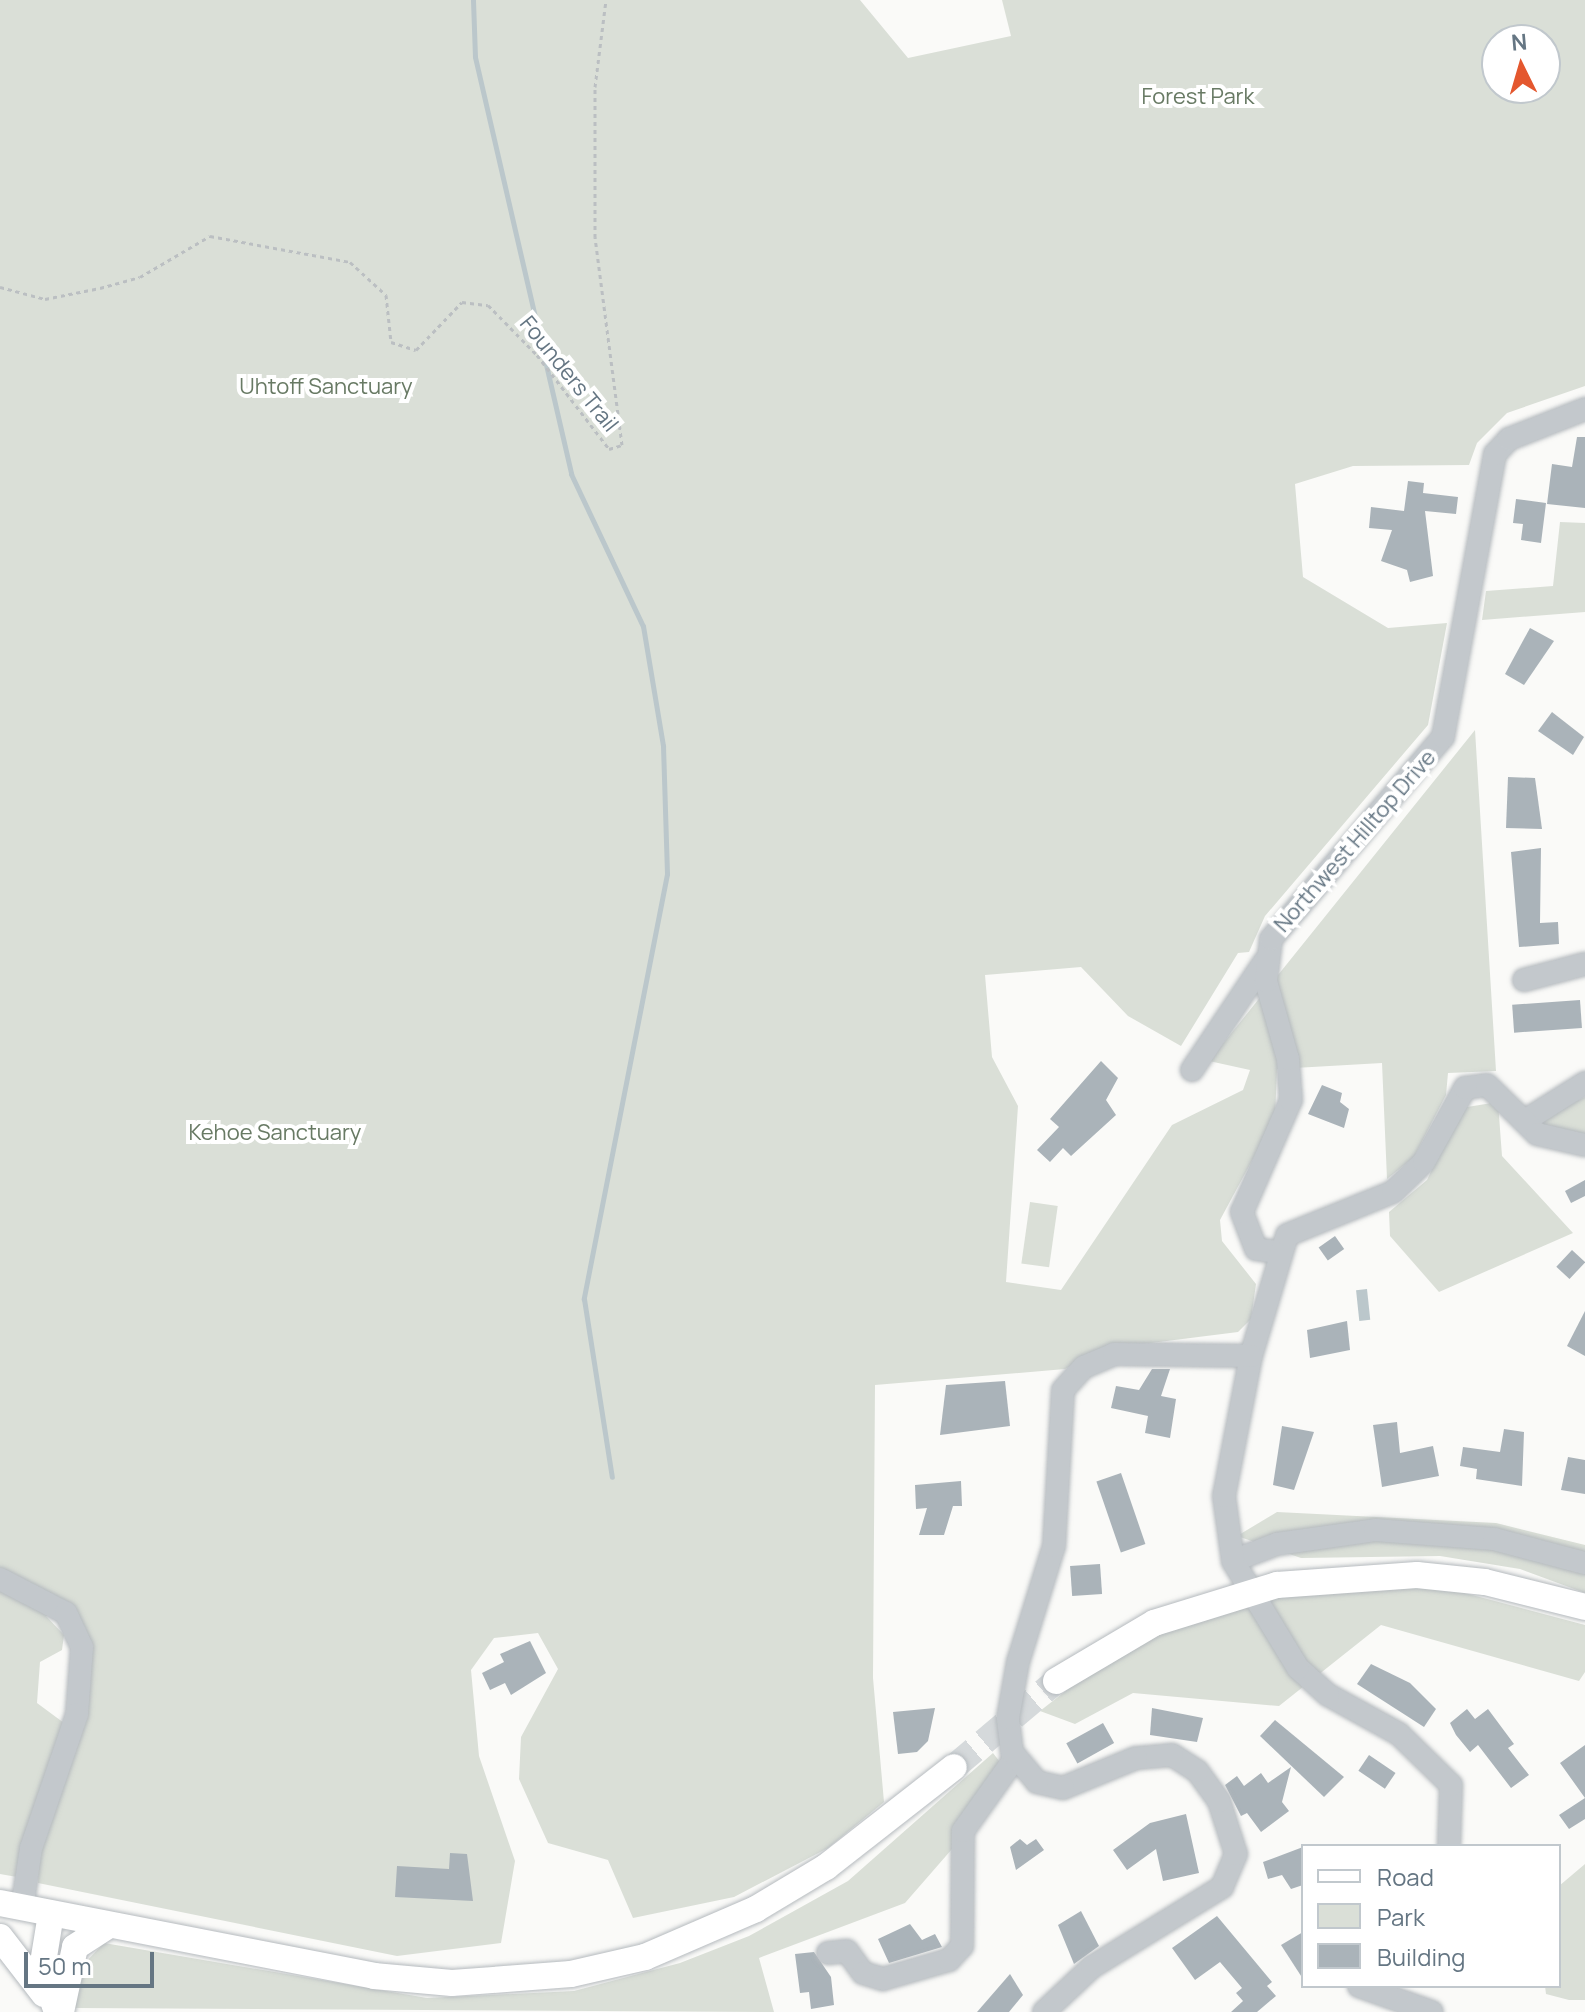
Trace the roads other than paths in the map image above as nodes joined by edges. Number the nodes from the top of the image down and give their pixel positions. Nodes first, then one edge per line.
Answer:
1 (1585, 409) edge
2 (1265, 961) junction
3 (1585, 964) edge
4 (1524, 980) dead end
5 (1192, 1070) dead end
6 (1585, 1083) edge
7 (1526, 1120) junction
8 (1585, 1145) edge
9 (1277, 1252) junction
10 (1251, 1356) junction
11 (1233, 1561) junction
12 (1585, 1563) edge
13 (0, 1579) edge
14 (1249, 1589) junction
15 (1585, 1607) edge
16 (1056, 1681) tunnel mouth
17 (1015, 1758) junction
18 (954, 1767) tunnel mouth
19 (1449, 1844) edge
20 (11, 1905) edge
21 (51, 1914) junction
22 (109, 1925) junction
23 (0, 1937) edge
24 (828, 1953) dead end
25 (1365, 1988) edge
26 (58, 2012) edge
27 (1044, 2012) edge
28 (1432, 2012) edge

1 - 2 street, Northwest Hilltop Drive
2 - 5 street, Northwest Hilltop Drive
2 - 9 street
3 - 4 street
6 - 7 street
7 - 8 street
7 - 9 street
9 - 10 street
10 - 11 street
10 - 17 street
11 - 12 street
11 - 14 street
13 - 20 street
14 - 15 main road
14 - 16 main road
14 - 19 street
17 - 24 street
17 - 27 street
18 - 22 main road
20 - 21 main road
21 - 22 main road
21 - 26 main road
22 - 26 main road
23 - 26 main road
25 - 28 street

